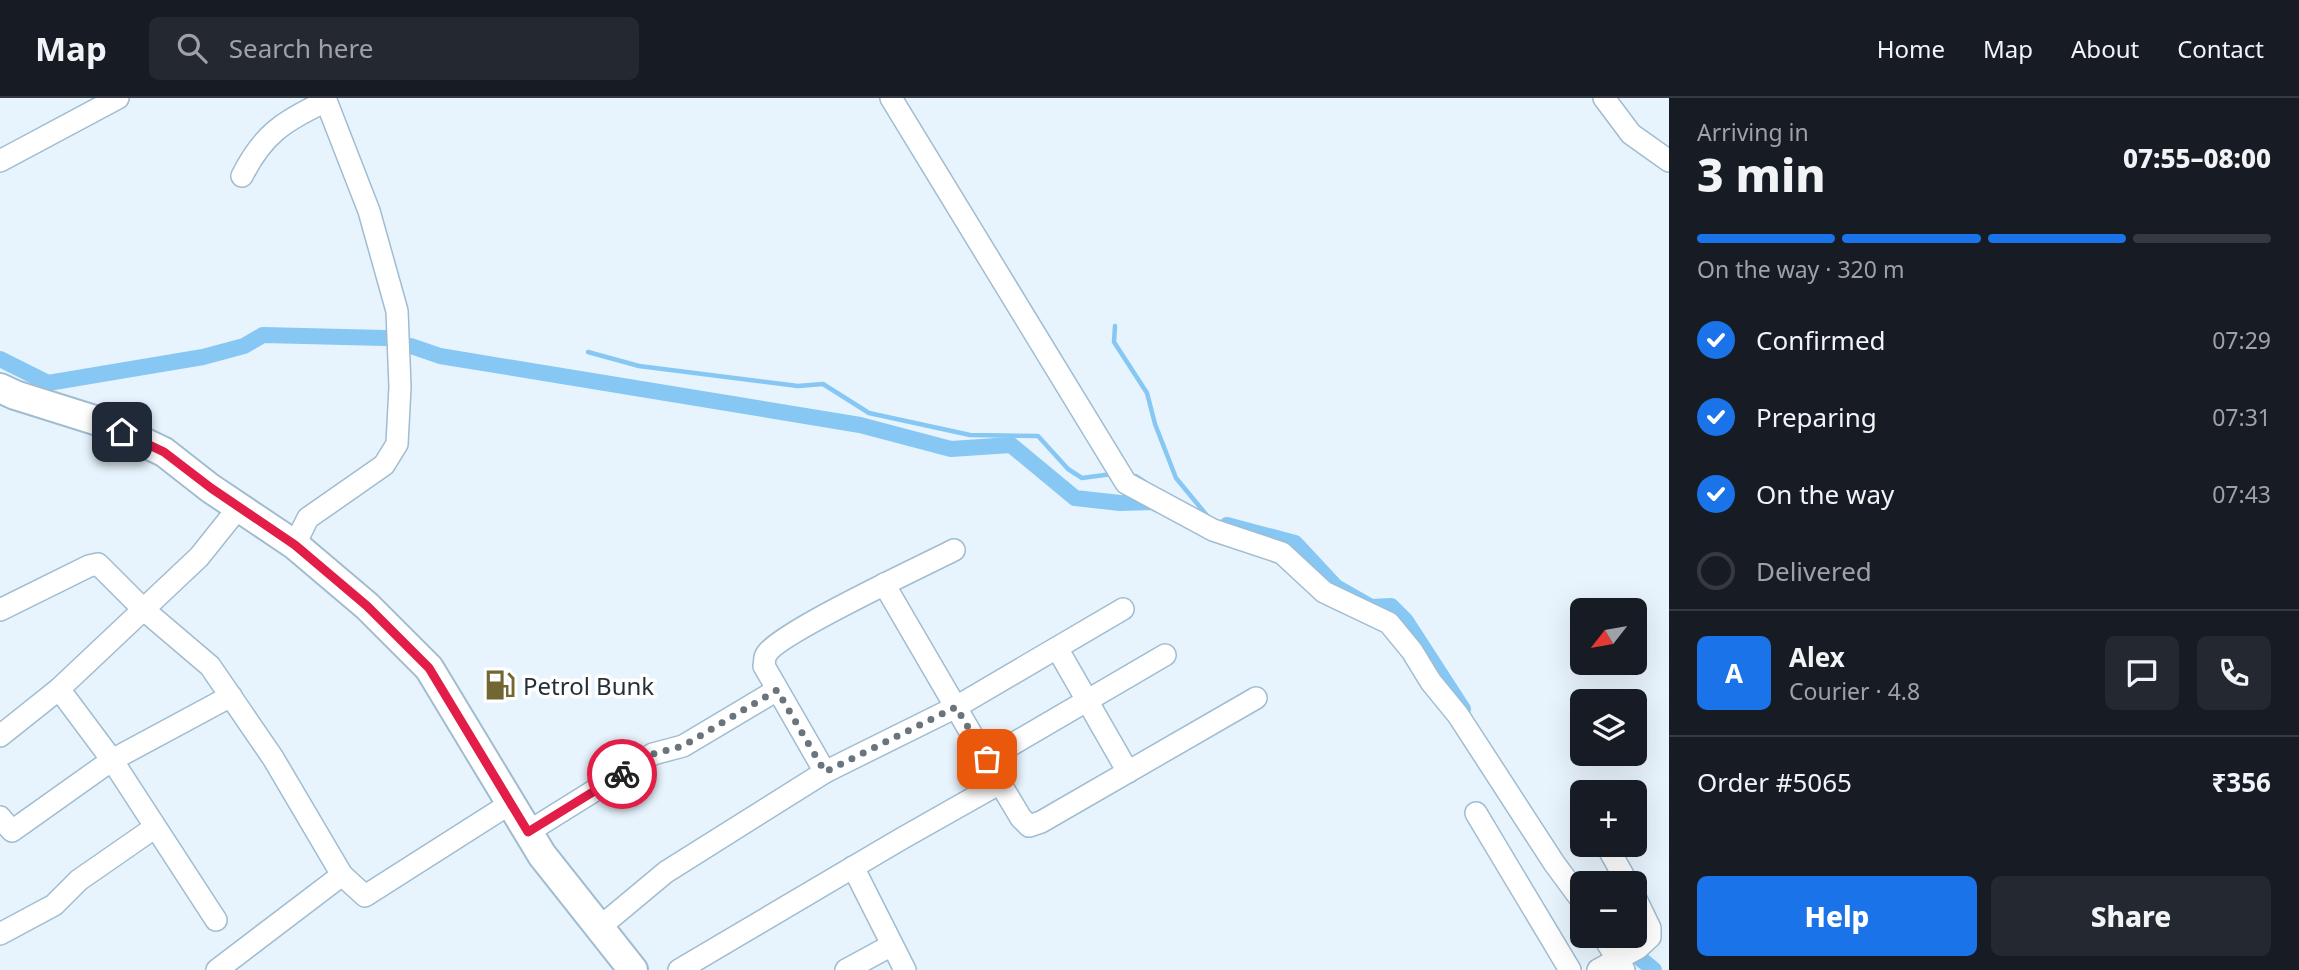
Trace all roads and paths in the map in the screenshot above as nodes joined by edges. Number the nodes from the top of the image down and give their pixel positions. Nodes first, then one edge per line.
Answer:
1 (118, 98) edge
2 (891, 98) edge
3 (1604, 98) edge
4 (326, 100) edge
5 (1669, 160) edge
6 (0, 161) edge
7 (242, 176) dead end
8 (0, 388) edge
9 (239, 507) junction
10 (300, 550) junction
11 (954, 550) dead end
12 (884, 584) junction
13 (1123, 609) dead end
14 (0, 610) edge
15 (144, 610) junction
16 (1057, 648) junction
17 (1165, 655) dead end
18 (58, 689) junction
19 (777, 690) junction
20 (230, 696) junction
21 (1256, 698) dead end
22 (1087, 700) junction
23 (956, 707) junction
24 (0, 736) edge
25 (987, 759) junction
26 (112, 760) junction
27 (825, 772) junction
28 (1128, 772) junction
29 (1000, 783) junction
30 (511, 803) junction
31 (1476, 813) dead end
32 (154, 828) junction
33 (4, 829) edge
34 (528, 832) junction
35 (853, 867) junction
36 (342, 876) junction
37 (1570, 885) edge
38 (216, 920) dead end
39 (1647, 922) edge
40 (600, 927) junction
41 (0, 934) edge
42 (1647, 940) edge
43 (892, 945) junction
44 (1610, 948) edge
45 (1639, 948) edge
46 (1621, 965) edge
47 (217, 970) edge
48 (633, 970) edge
49 (679, 970) edge
50 (846, 970) edge
51 (905, 970) edge
52 (1570, 970) edge
53 (1598, 970) edge

1 - 6 street
2 - 37 street
3 - 5 street
4 - 7 street
4 - 10 street
8 - 9 main road
9 - 10 main road
9 - 15 street
10 - 30 main road
11 - 12 street
12 - 19 street
12 - 23 street
13 - 16 street
14 - 15 street
15 - 18 street
15 - 20 street
16 - 22 street
16 - 23 street
17 - 22 street
18 - 24 street
18 - 26 street
19 - 27 street
19 - 34 street
20 - 26 street
20 - 36 street
21 - 28 street
22 - 25 street
22 - 28 street
23 - 25 street
23 - 27 street
25 - 29 street
26 - 32 street
26 - 33 street
27 - 40 street
28 - 29 street
29 - 35 street
30 - 34 main road
30 - 36 street
31 - 52 street
32 - 38 street
32 - 41 street
34 - 40 main road
35 - 43 street
35 - 49 street
36 - 47 street
39 - 42 street
40 - 48 main road
43 - 50 street
43 - 51 street
44 - 46 street
45 - 46 street
46 - 53 street

